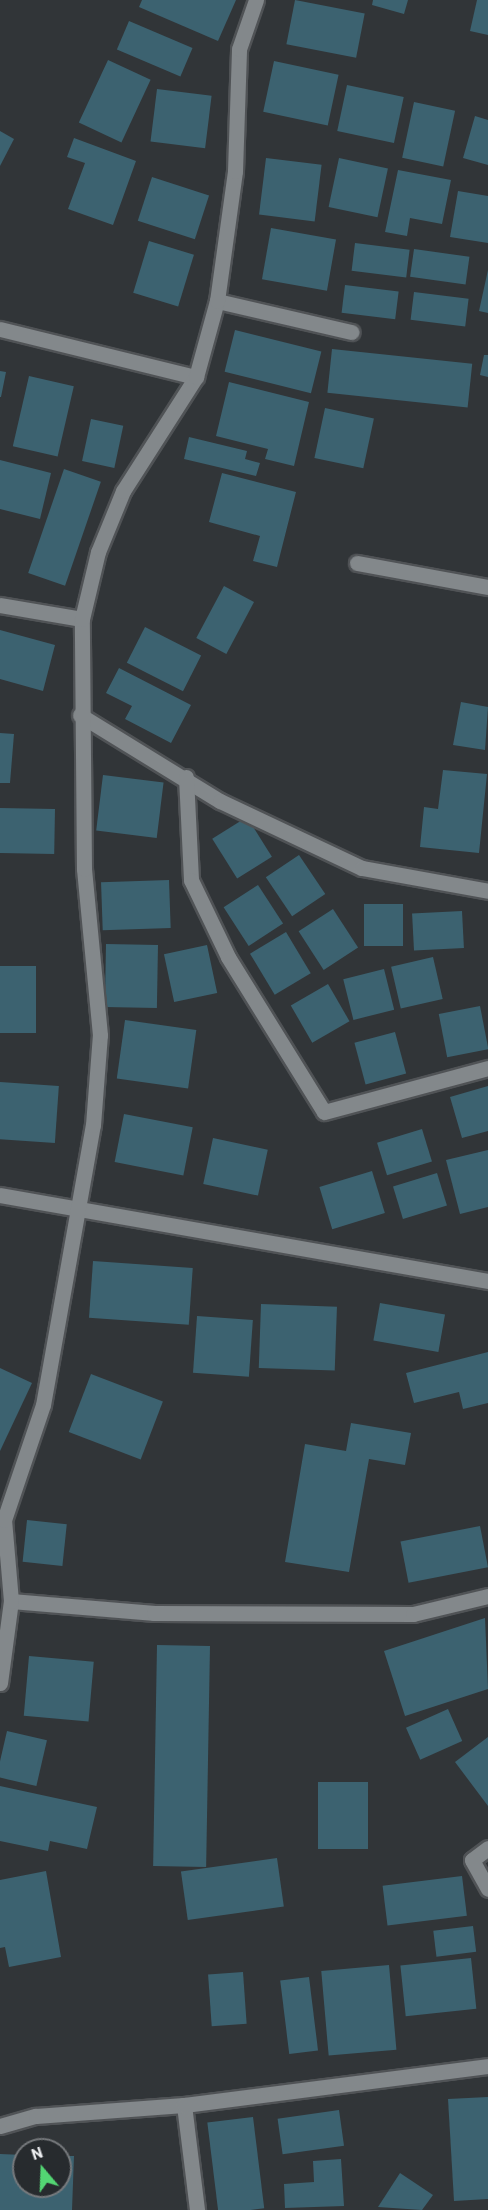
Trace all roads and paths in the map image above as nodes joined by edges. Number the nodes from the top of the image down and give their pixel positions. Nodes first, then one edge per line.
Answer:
1 (256, 0) edge
2 (218, 301) junction
3 (0, 329) edge
4 (351, 332) dead end
5 (196, 377) junction
6 (357, 563) dead end
7 (488, 587) edge
8 (0, 605) edge
9 (82, 619) junction
10 (80, 715) junction
11 (186, 777) junction
12 (488, 891) edge
13 (488, 1068) edge
14 (0, 1195) edge
15 (74, 1208) junction
16 (488, 1281) edge
17 (488, 1596) edge
18 (11, 1601) junction
19 (0, 1683) edge
20 (488, 1848) edge
21 (488, 1889) edge
22 (488, 2066) edge
23 (184, 2105) junction
24 (0, 2126) edge
25 (197, 2210) edge

1 - 2 street
2 - 4 street
2 - 5 street
3 - 5 street
5 - 9 street
6 - 7 street
8 - 9 street
9 - 10 street
10 - 11 street
10 - 15 street
11 - 12 street
11 - 13 street
14 - 15 street
15 - 16 street
15 - 18 street
17 - 18 street
18 - 19 street
20 - 21 street
22 - 23 street
23 - 24 street
23 - 25 street

